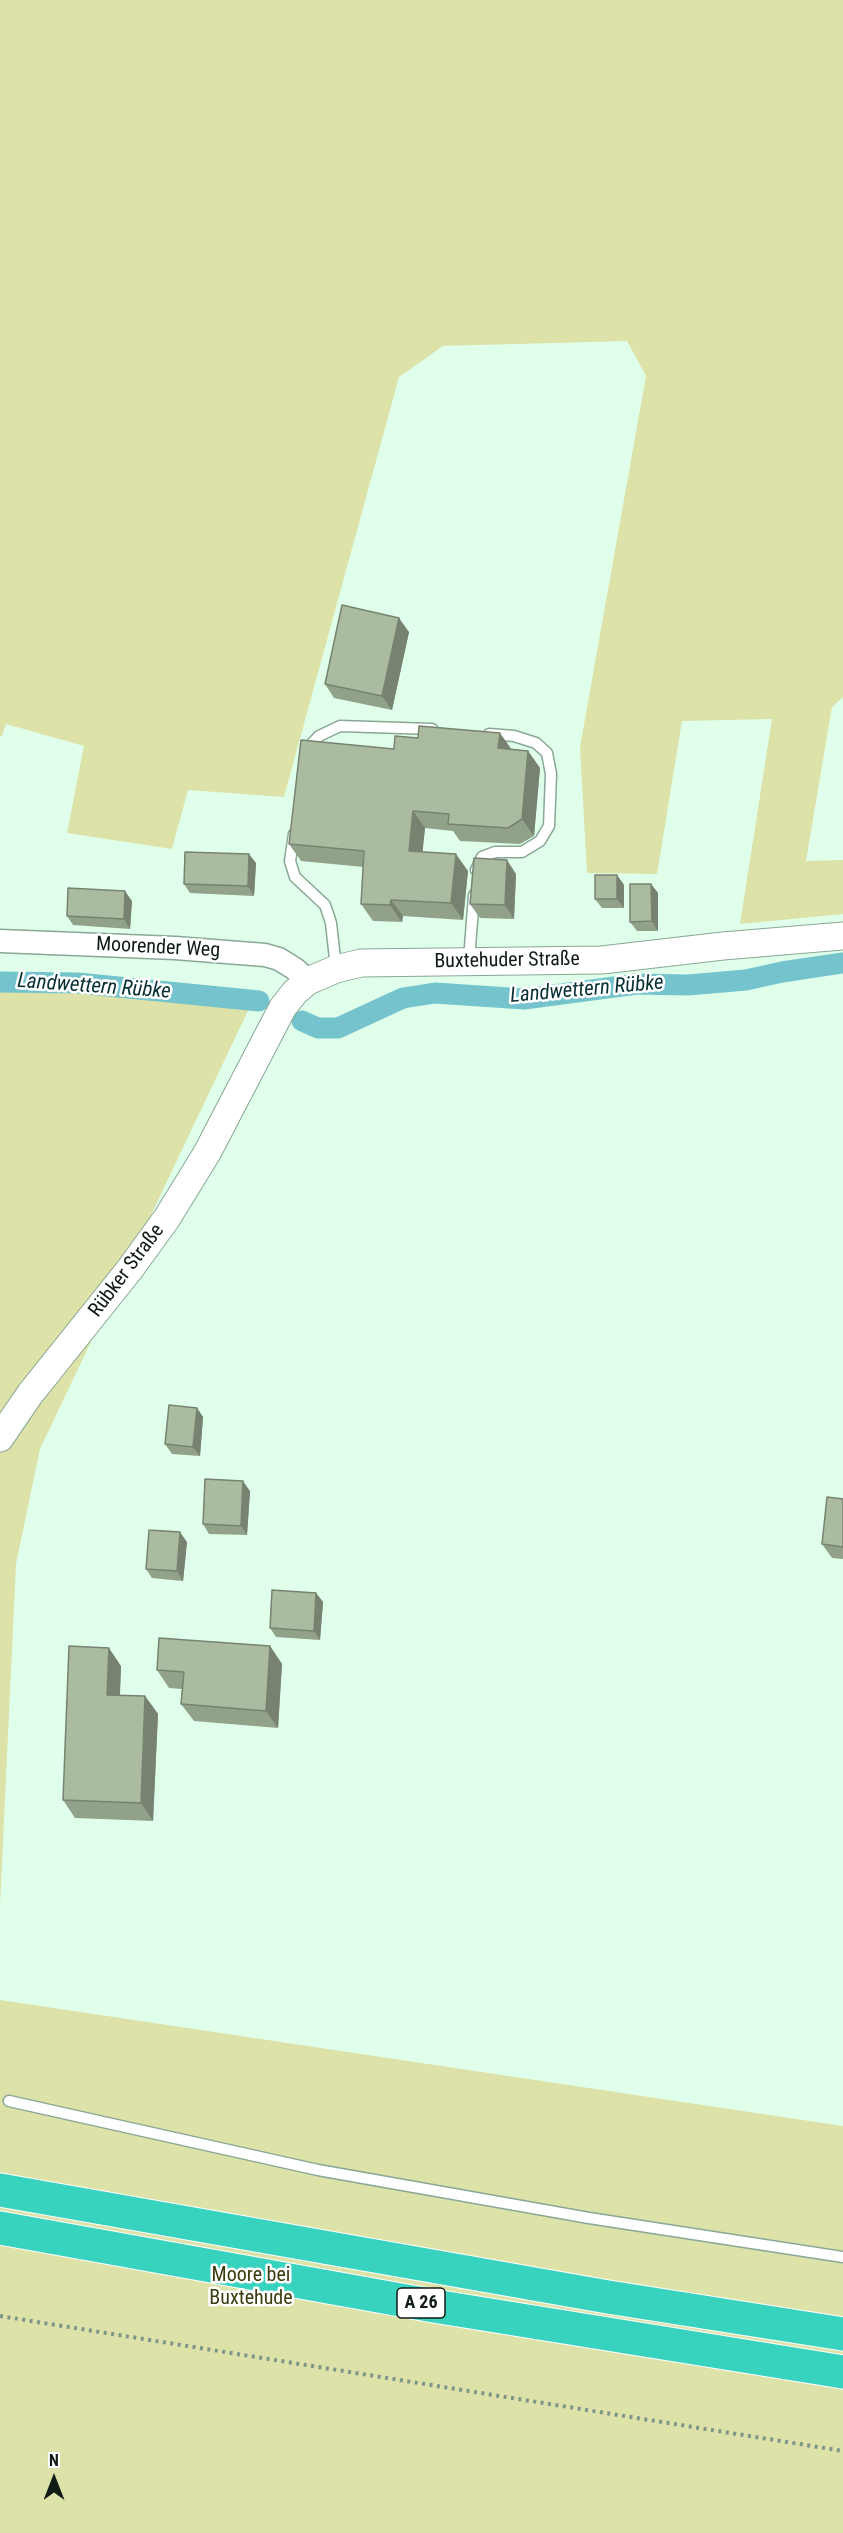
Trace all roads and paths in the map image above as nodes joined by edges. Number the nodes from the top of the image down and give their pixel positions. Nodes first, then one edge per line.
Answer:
1 (443, 730) edge
2 (479, 733) edge
3 (305, 759) edge
4 (295, 827) edge
5 (843, 936) edge
6 (0, 942) edge
7 (469, 963) junction
8 (336, 969) junction
9 (308, 981) junction
10 (238, 1094) joint
11 (0, 1438) edge
12 (9, 2101) dead end
13 (0, 2190) edge
14 (0, 2228) edge
15 (843, 2257) edge
16 (0, 2316) edge
17 (843, 2334) edge
18 (843, 2372) edge
19 (843, 2451) edge

1 - 3 lane
2 - 7 lane
4 - 8 lane
5 - 7 street, Buxtehuder Straße
6 - 9 street, Moorender Weg
7 - 8 street, Buxtehuder Straße
8 - 9 street, Buxtehuder Straße
9 - 10 street, Buxtehuder Straße
10 - 11 street, Rübker Straße
12 - 15 lane
13 - 17 highway, A 26
14 - 18 highway, A 26
16 - 19 path

